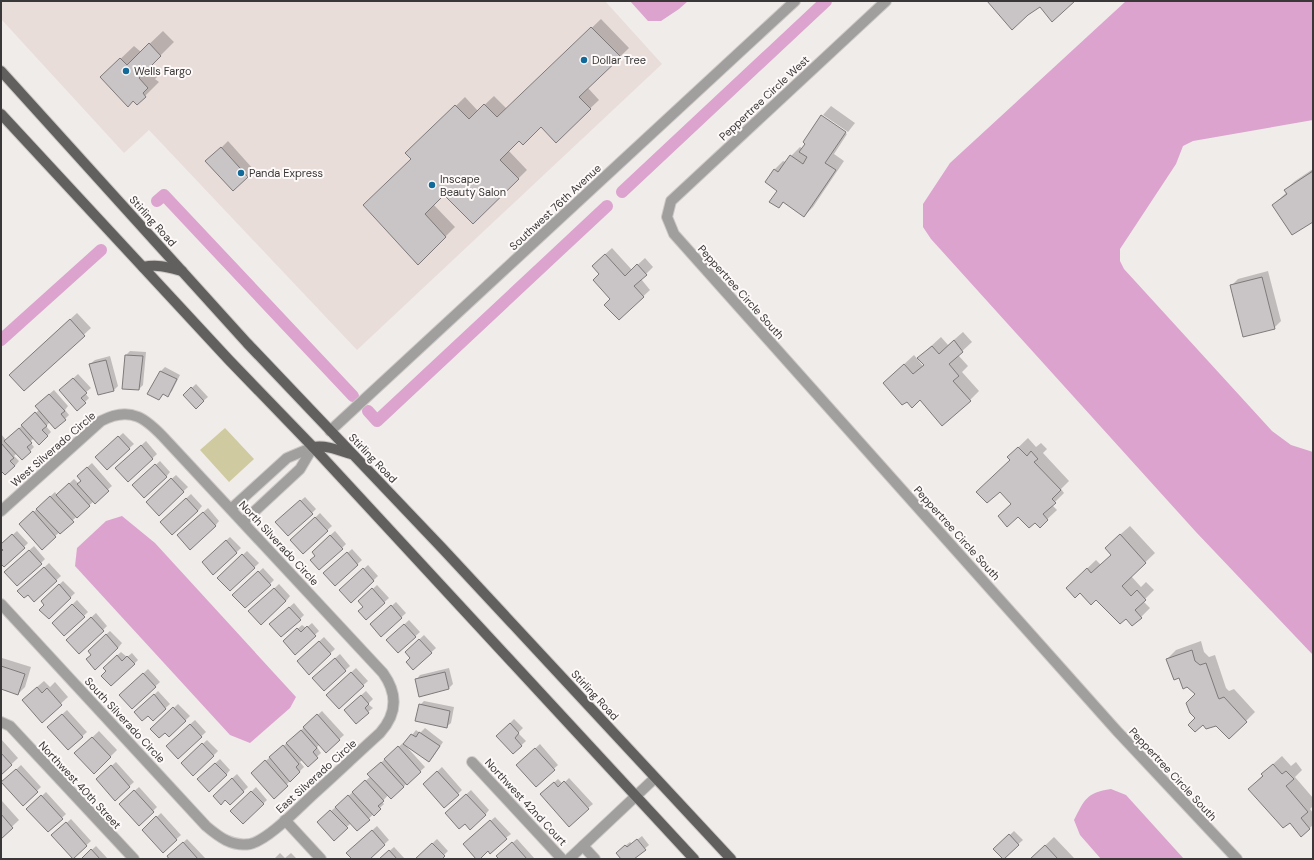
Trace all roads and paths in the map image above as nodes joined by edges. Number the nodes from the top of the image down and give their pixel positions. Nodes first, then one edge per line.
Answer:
1 (795, 1) edge
2 (886, 1) edge
3 (1, 71) edge
4 (1, 114) edge
5 (667, 217) joint
6 (143, 267) junction
7 (182, 271) junction
8 (126, 414) joint
9 (330, 431) junction
10 (313, 447) junction
11 (353, 455) junction
12 (232, 509) junction
13 (1, 511) edge
14 (243, 522) junction
15 (1, 604) edge
16 (394, 704) joint
17 (5, 724) edge
18 (472, 762) dead end
19 (655, 778) junction
20 (635, 796) junction
21 (285, 820) junction
22 (237, 844) joint
23 (583, 846) junction
24 (134, 859) edge
25 (321, 859) edge
26 (562, 859) edge
27 (569, 859) edge
28 (595, 859) edge
29 (694, 859) edge
30 (731, 859) edge
31 (1237, 859) edge

1 - 9 street, Southwest 76th Avenue
2 - 5 street, Peppertree Circle West
3 - 7 main road, Stirling Road
4 - 6 main road
5 - 31 street, Peppertree Circle South
6 - 7 main road
6 - 10 main road
7 - 9 main road, Stirling Road
8 - 12 street, North Silverado Circle
8 - 13 street, West Silverado Circle
9 - 11 main road, Stirling Road
10 - 11 main road
10 - 12 street
10 - 14 street
10 - 20 main road
11 - 19 main road, Stirling Road
12 - 14 street, North Silverado Circle
14 - 16 street, North Silverado Circle
15 - 22 street, South Silverado Circle
16 - 21 street, East Silverado Circle
17 - 24 street, Northwest 40th Street
18 - 26 street, Northwest 42nd Court
19 - 20 street
19 - 30 main road, Stirling Road
20 - 23 street
20 - 29 main road
21 - 22 street, East Silverado Circle
21 - 25 street
23 - 27 street
23 - 28 street, Northwest 42nd Court

